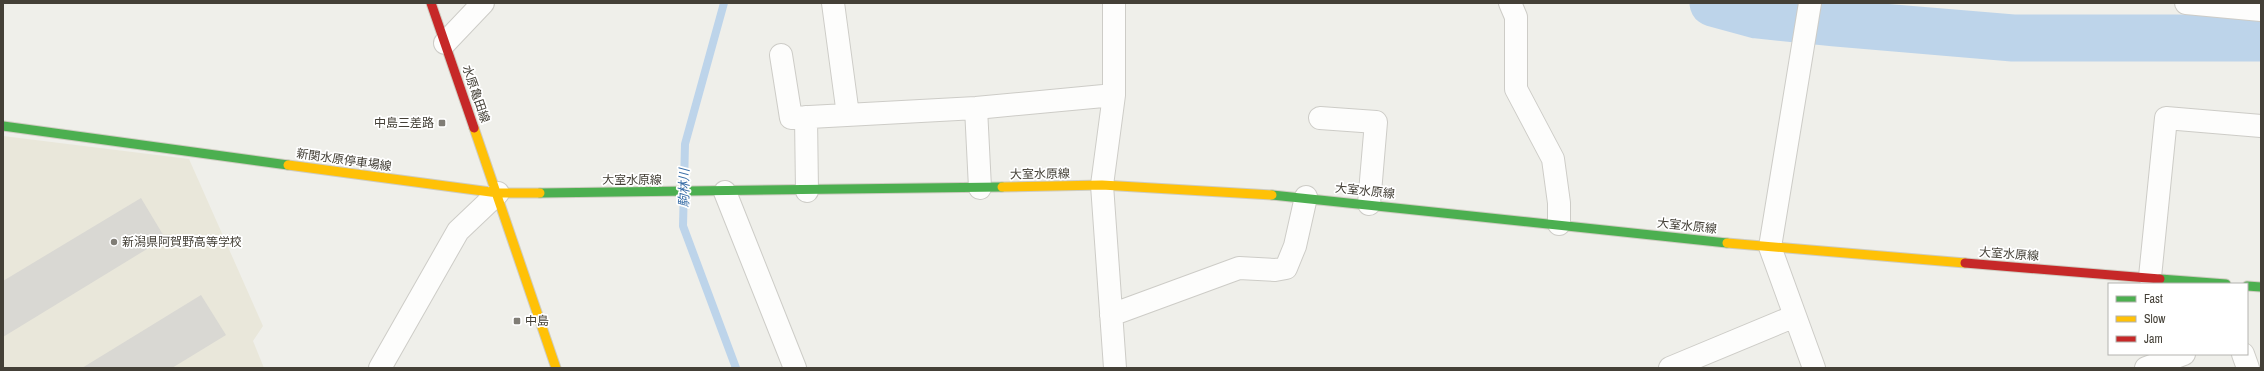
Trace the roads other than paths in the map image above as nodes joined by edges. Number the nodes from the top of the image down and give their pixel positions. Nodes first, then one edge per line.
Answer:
1 (431, 3) edge
2 (483, 3) edge
3 (833, 3) edge
4 (1114, 3) edge
5 (1510, 3) edge
6 (1810, 3) edge
7 (2186, 3) edge
8 (2261, 10) edge
9 (445, 43) junction
10 (781, 55) dead end
11 (1114, 95) junction
12 (976, 108) junction
13 (848, 115) junction
14 (806, 117) junction
15 (1320, 118) dead end
16 (3, 126) edge
17 (2261, 126) edge
18 (1102, 185) junction
19 (980, 188) junction
20 (807, 191) junction
21 (498, 192) junction
22 (724, 192) junction
23 (1306, 197) junction
24 (1369, 204) junction
25 (1559, 224) junction
26 (1770, 247) junction
27 (2150, 277) junction
28 (2209, 283) edge
29 (2248, 286) edge
30 (2261, 287) edge
31 (1111, 315) junction
32 (1795, 316) junction
33 (2181, 355) edge
34 (2243, 355) edge
35 (380, 368) edge
36 (556, 368) edge
37 (795, 368) edge
38 (1115, 368) edge
39 (1670, 368) edge
40 (1814, 368) edge
41 (2146, 368) edge
42 (2248, 368) edge

1 - 9 main road, 水原亀田線
2 - 9 street
3 - 13 street
4 - 11 street
5 - 25 street
6 - 26 street
7 - 8 street
9 - 21 main road, 水原亀田線
10 - 14 street
11 - 12 street
11 - 18 street
12 - 13 street
12 - 19 street
13 - 14 street
14 - 20 street
15 - 24 street
16 - 21 main road, 新関水原停車場線
17 - 27 street
18 - 19 main road, 大室水原線
18 - 23 main road, 大室水原線
18 - 31 street
19 - 20 main road, 大室水原線
20 - 22 main road, 大室水原線
21 - 22 main road, 大室水原線
21 - 35 street
21 - 36 main road
22 - 37 street
23 - 24 main road, 大室水原線
23 - 31 street
24 - 25 main road, 大室水原線
25 - 26 main road, 大室水原線
26 - 27 main road, 大室水原線
26 - 32 street
27 - 28 main road, 大室水原線
29 - 30 main road
31 - 38 street
32 - 39 street
32 - 40 street
33 - 41 street
34 - 42 street

